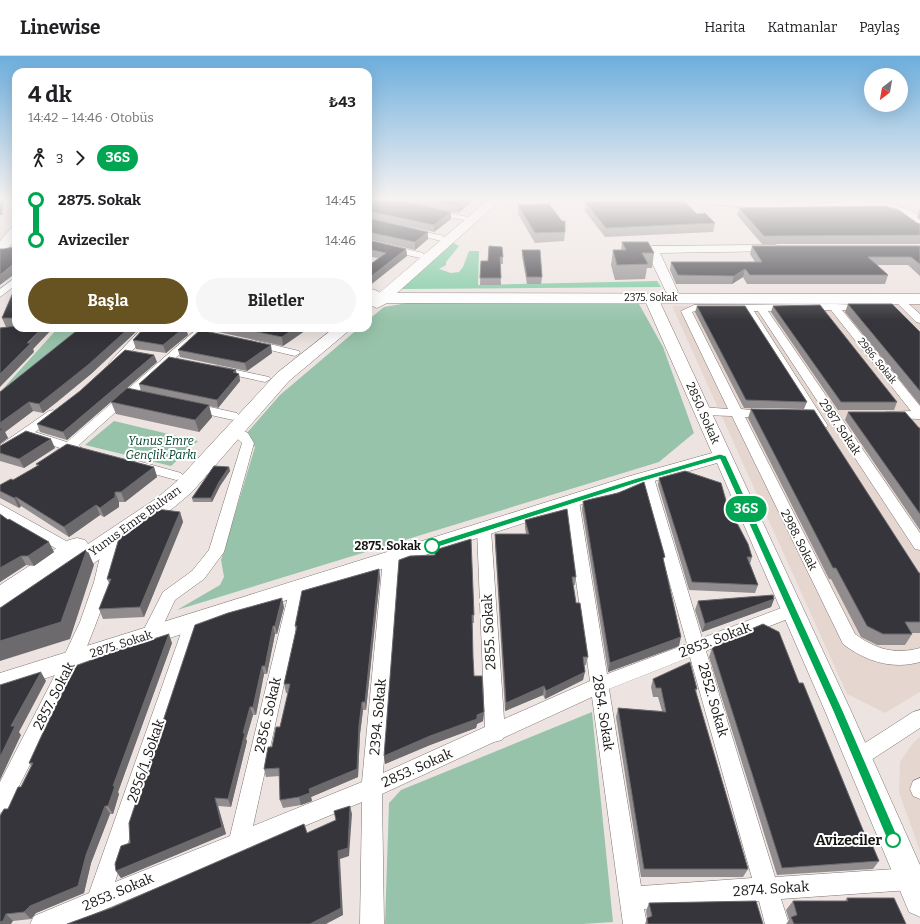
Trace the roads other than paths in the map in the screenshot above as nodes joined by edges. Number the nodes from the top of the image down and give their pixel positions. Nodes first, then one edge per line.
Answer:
1 (439, 240) edge
2 (444, 240) edge
3 (372, 244) edge
4 (790, 249) edge
5 (420, 255) junction
6 (12, 284) edge
7 (672, 292) junction
8 (920, 293) edge
9 (0, 294) edge
10 (649, 295) junction
11 (374, 297) edge
12 (920, 299) edge
13 (892, 301) junction
14 (821, 307) junction
15 (834, 307) junction
16 (747, 308) junction
17 (761, 308) junction
18 (917, 324) edge
19 (144, 332) edge
20 (200, 332) edge
21 (207, 332) edge
22 (324, 332) edge
23 (339, 332) edge
24 (215, 335) edge
25 (244, 341) edge
26 (126, 352) junction
27 (295, 353) junction
28 (140, 354) edge
29 (858, 355) edge
30 (154, 356) edge
31 (168, 358) junction
32 (183, 362) edge
33 (205, 366) edge
34 (103, 373) edge
35 (265, 379) junction
36 (128, 394) junction
37 (143, 397) edge
38 (63, 405) edge
39 (180, 405) edge
40 (911, 410) edge
41 (702, 411) junction
42 (734, 412) junction
43 (813, 412) junction
44 (830, 412) junction
45 (845, 412) dead end
46 (880, 412) edge
47 (234, 423) junction
48 (915, 427) edge
49 (27, 433) junction
50 (828, 435) edge
51 (69, 447) junction
52 (0, 451) edge
53 (91, 452) edge
54 (723, 456) junction
55 (127, 461) edge
56 (44, 463) edge
57 (176, 476) junction
58 (647, 478) junction
59 (572, 501) junction
60 (0, 509) edge
61 (484, 530) junction
62 (112, 540) junction
63 (920, 545) edge
64 (70, 550) junction
65 (391, 559) junction
66 (297, 588) junction
67 (0, 598) edge
68 (792, 610) junction
69 (0, 616) edge
70 (193, 622) junction
71 (150, 635) junction
72 (697, 646) junction
73 (920, 655) edge
74 (72, 660) junction
75 (0, 683) edge
76 (599, 685) junction
77 (920, 718) edge
78 (495, 734) junction
79 (858, 758) junction
80 (372, 788) junction
81 (0, 803) edge
82 (239, 842) junction
83 (767, 889) junction
84 (915, 890) edge
85 (632, 898) junction
86 (98, 900) junction
87 (371, 923) edge
88 (42, 924) edge
89 (635, 924) edge
90 (777, 924) edge

1 - 5 main road
2 - 11 main road
3 - 5 street
4 - 7 street
5 - 11 main road
6 - 9 street
7 - 8 main road, 2375. Sokak
7 - 10 main road, 2375. Sokak
10 - 11 main road, 2375. Sokak
10 - 13 main road, 2375. Sokak
10 - 41 street, 2850. Sokak
12 - 13 main road, 2375. Sokak
13 - 15 street
13 - 18 street
14 - 15 street
14 - 17 street
14 - 29 street, 2986. Sokak
15 - 40 street, 2986. Sokak
16 - 17 street
16 - 42 street, 2988. Sokak
16 - 43 street, 2987. Sokak
17 - 44 street, 2987. Sokak
19 - 26 street
20 - 31 street
21 - 24 street
22 - 27 main road, Yunus Emre Bulvarı
23 - 47 main road, Yunus Emre Bulvarı
25 - 27 street
26 - 28 street
26 - 34 street
27 - 35 main road, Yunus Emre Bulvarı
30 - 31 street
31 - 32 street
31 - 36 street
33 - 35 street
35 - 47 main road, Yunus Emre Bulvarı
36 - 37 street
36 - 51 street
38 - 49 street
39 - 47 street
40 - 46 street
40 - 48 street, 2986. Sokak
41 - 42 street
41 - 54 street, 2850. Sokak
42 - 43 street
42 - 73 street, 2988. Sokak
43 - 44 street
43 - 50 street, 2987. Sokak
44 - 45 street
44 - 63 street, 2987. Sokak
47 - 57 main road, Yunus Emre Bulvarı
47 - 62 main road, Yunus Emre Bulvarı
47 - 71 street
49 - 51 street
49 - 52 street
51 - 53 street
51 - 56 street
54 - 58 street, 2875. Sokak
54 - 68 street, 2850. Sokak
55 - 57 street
57 - 64 main road, Yunus Emre Bulvarı
58 - 59 street, 2875. Sokak
58 - 72 street, 2852. Sokak
59 - 61 street, 2875. Sokak
59 - 76 street, 2854. Sokak
60 - 64 street
61 - 65 street, 2875. Sokak
61 - 78 street, 2855. Sokak
62 - 69 main road, Yunus Emre Bulvarı
62 - 74 street, 2857. Sokak
64 - 67 main road, Yunus Emre Bulvarı
65 - 66 street, 2875. Sokak
65 - 80 street, 2394. Sokak
66 - 70 street, 2875. Sokak
66 - 82 street, 2856. Sokak
68 - 72 street, 2853. Sokak
68 - 79 street, 2850. Sokak
70 - 71 street, 2875. Sokak
70 - 86 street, 2856/1. Sokak
71 - 74 street, 2875. Sokak
72 - 76 street, 2853. Sokak
72 - 83 street, 2852. Sokak
74 - 75 street, 2875. Sokak
74 - 81 street, 2857. Sokak
76 - 78 street, 2853. Sokak
76 - 85 street, 2854. Sokak
77 - 79 street
78 - 80 street, 2853. Sokak
79 - 84 street, 2850. Sokak
80 - 82 street, 2853. Sokak
80 - 87 street, 2394. Sokak
82 - 86 street, 2853. Sokak
83 - 84 street, 2874. Sokak
83 - 85 street, 2874. Sokak
83 - 90 street, 2852. Sokak
85 - 89 street, 2854. Sokak
86 - 88 street, 2853. Sokak

